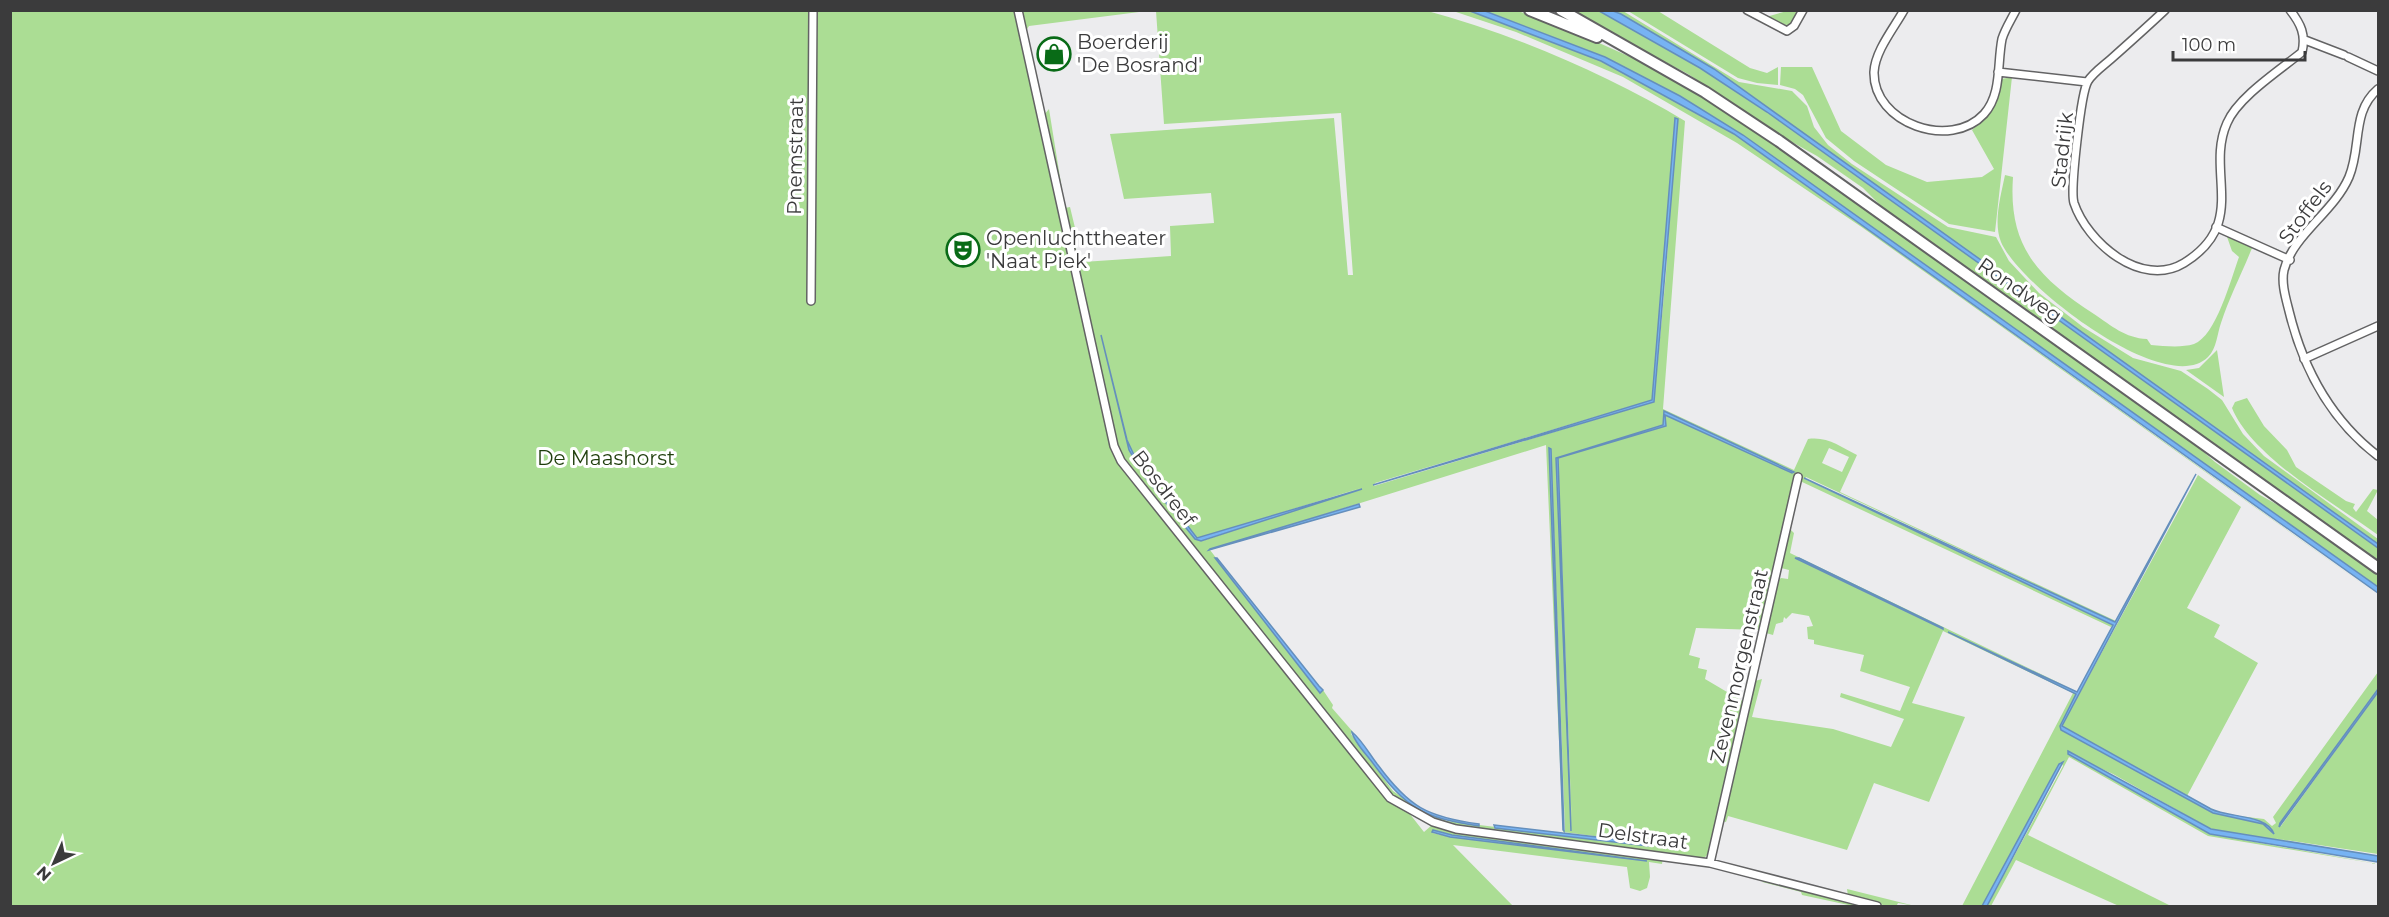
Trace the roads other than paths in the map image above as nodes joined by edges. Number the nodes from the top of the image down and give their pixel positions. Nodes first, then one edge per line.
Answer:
1 (813, 10) edge
2 (1018, 10) edge
3 (1530, 10) edge
4 (1561, 10) edge
5 (1747, 10) edge
6 (1803, 10) edge
7 (1904, 10) edge
8 (2016, 10) edge
9 (2165, 10) edge
10 (2290, 10) edge
11 (2305, 40) junction
12 (1634, 52) junction
13 (2379, 71) edge
14 (1998, 72) junction
15 (2087, 82) junction
16 (2379, 89) edge
17 (2216, 227) junction
18 (2290, 260) junction
19 (811, 301) dead end
20 (2379, 326) edge
21 (2304, 358) junction
22 (2379, 456) edge
23 (1798, 477) dead end
24 (2379, 568) edge
25 (1405, 809) joint
26 (1710, 863) junction
27 (1876, 906) edge

1 - 19 street, Pnemstraat
2 - 25 street, Bosdreef
3 - 12 main road, Rondweg
4 - 12 main road, Rondweg
5 - 6 street
7 - 14 street
8 - 14 street
9 - 15 street
10 - 11 street
11 - 13 street
11 - 17 street, Stadrijk
12 - 24 main road, Rondweg
14 - 15 street
15 - 17 street, Stadrijk
16 - 18 street, Stoffels
17 - 18 street
18 - 21 street, Stoffels
20 - 21 street
21 - 22 street, Stoffels
23 - 26 street, Zevenmorgenstraat
25 - 26 street, Delstraat
26 - 27 street, Delstraat

